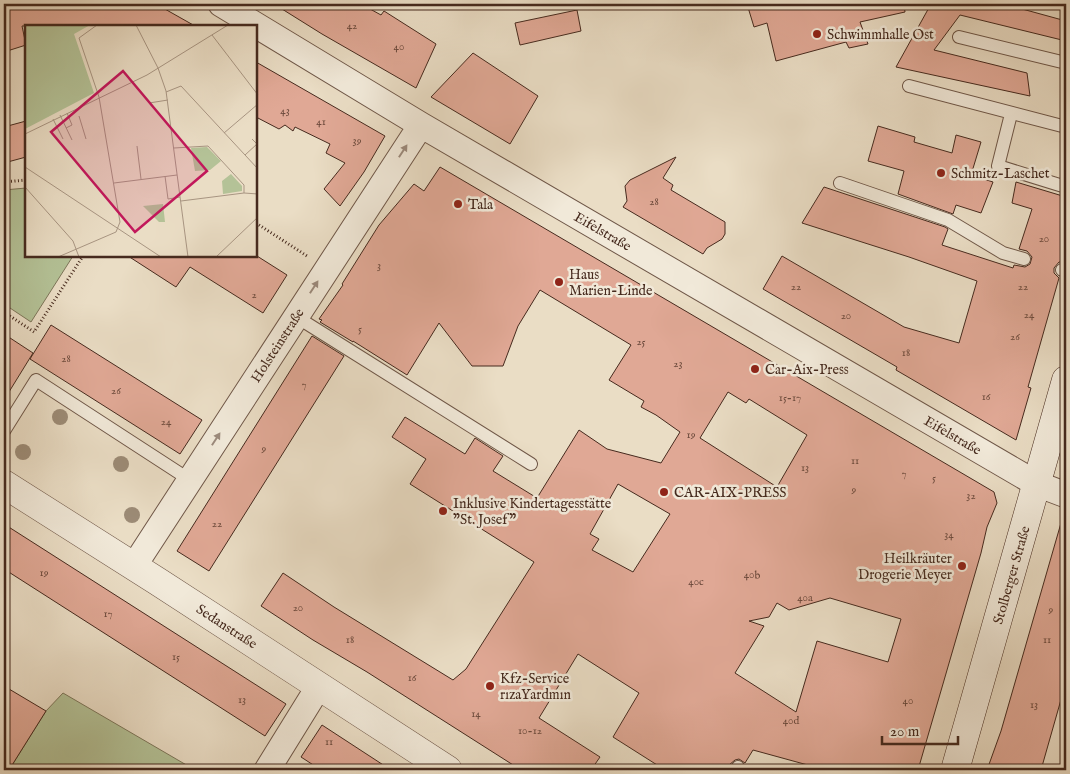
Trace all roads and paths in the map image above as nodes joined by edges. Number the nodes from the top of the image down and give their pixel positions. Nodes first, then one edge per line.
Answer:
1 (221, 4) edge
2 (256, 25) edge
3 (258, 26) edge
4 (959, 37) dead end
5 (1066, 63) edge
6 (909, 86) dead end
7 (1012, 114) junction
8 (421, 125) junction
9 (1066, 127) edge
10 (25, 180) edge
11 (4, 182) edge
12 (840, 183) dead end
13 (1066, 187) edge
14 (258, 224) edge
15 (82, 258) edge
16 (1024, 259) dead end
17 (326, 268) junction
18 (4, 312) edge
19 (296, 316) junction
20 (1066, 380) edge
21 (4, 431) edge
22 (531, 464) dead end
23 (190, 480) junction
24 (4, 484) edge
25 (1037, 484) junction
26 (1066, 495) edge
27 (134, 566) junction
28 (319, 686) junction
29 (267, 770) edge
30 (448, 770) edge
31 (956, 770) edge

1 - 2 street, Eifelstraße
3 - 8 street, Eifelstraße
4 - 5 lane
6 - 7 lane
7 - 9 lane
7 - 13 lane
17 -> 8 street, Holsteinstraße
8 - 25 street, Eifelstraße
10 - 11 path
12 - 16 lane
14 - 17 path
15 - 18 path
19 -> 17 street, Holsteinstraße
19 - 22 lane
23 -> 19 street, Holsteinstraße
20 - 25 street, Stolberger Straße
21 - 23 lane
23 - 27 street, Holsteinstraße
24 - 27 street, Sedanstraße
25 - 26 street, Eifelstraße
25 - 31 street, Stolberger Straße
27 - 28 street, Sedanstraße
28 - 29 street
28 - 30 street, Sedanstraße

